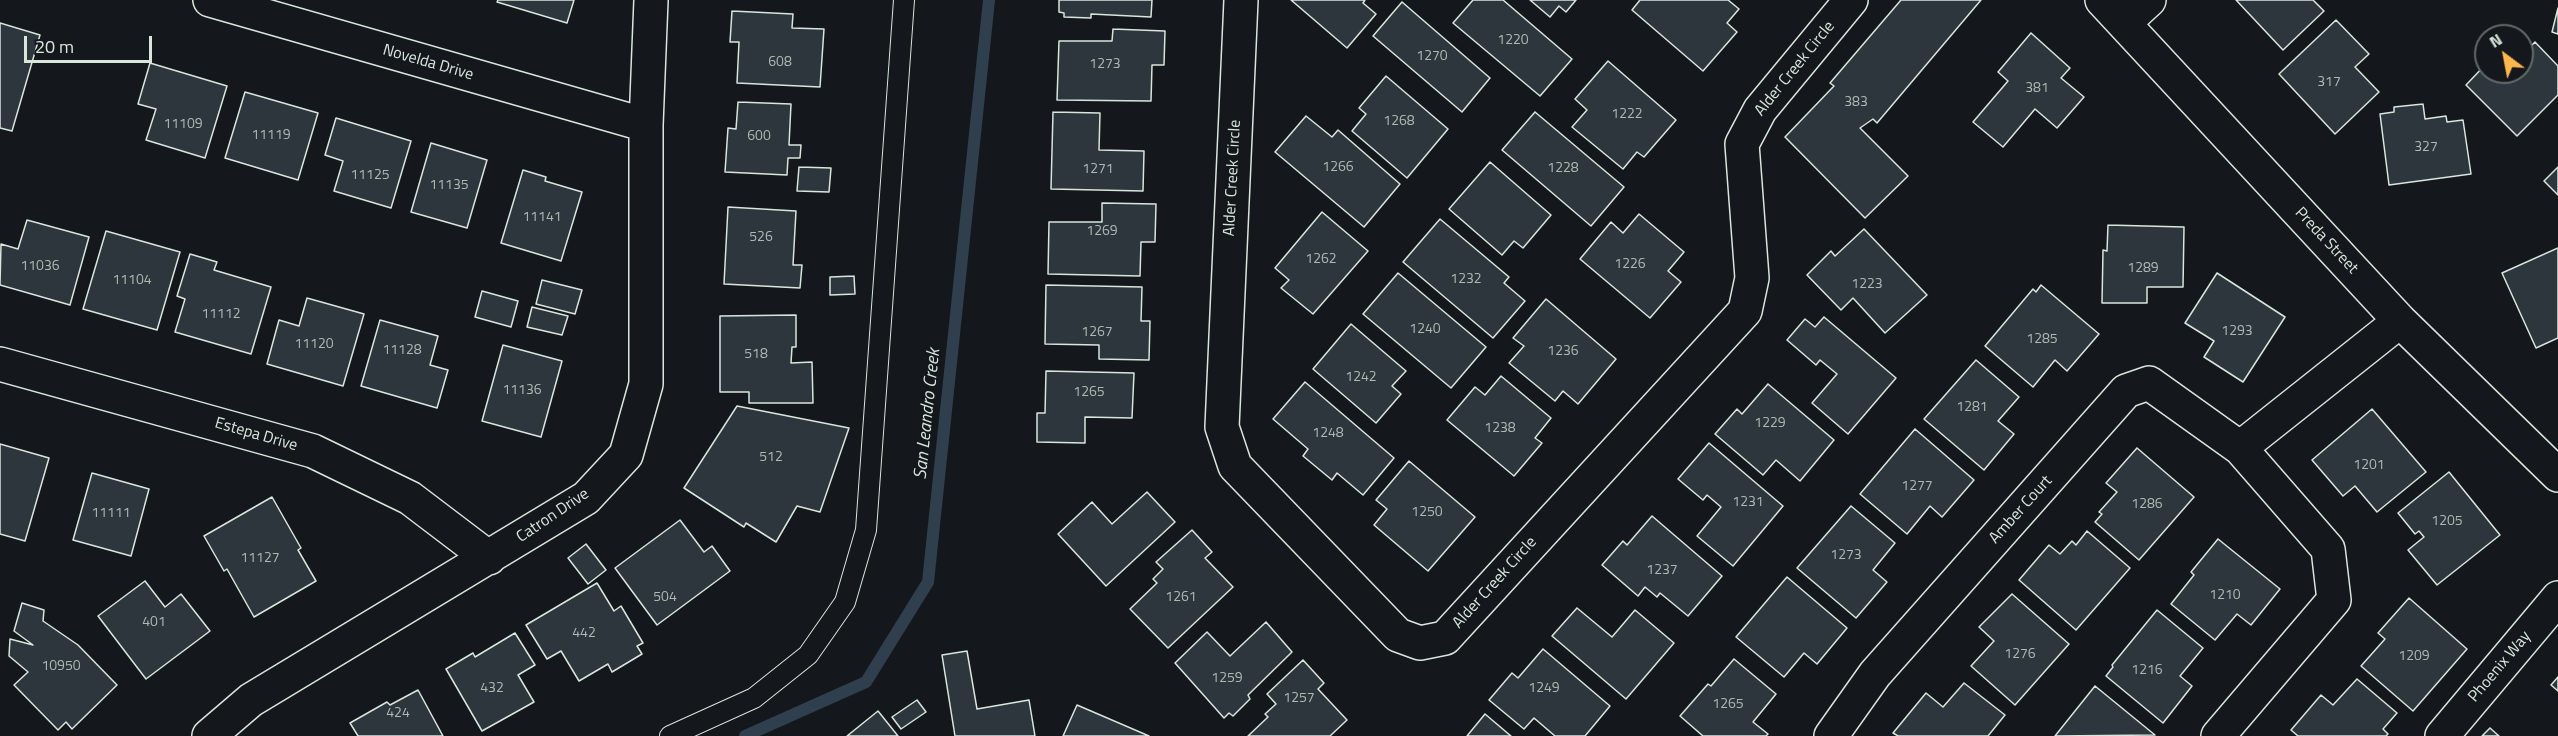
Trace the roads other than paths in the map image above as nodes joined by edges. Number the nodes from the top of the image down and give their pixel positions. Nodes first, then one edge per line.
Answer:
1 (210, 0) edge
2 (651, 0) edge
3 (904, 0) edge
4 (1241, 0) edge
5 (1851, 0) edge
6 (2102, 0) edge
7 (2149, 0) edge
8 (2124, 23) junction
9 (646, 125) junction
10 (2400, 321) junction
11 (0, 364) edge
12 (2240, 448) junction
13 (2558, 475) edge
14 (489, 558) junction
15 (2558, 598) edge
16 (209, 736) edge
17 (670, 736) edge
18 (1831, 736) edge
19 (2218, 736) edge
20 (2442, 736) edge

1 - 9 street, Novelda Drive
2 - 9 street, Catron Drive
3 - 17 lane
4 - 5 street, Alder Creek Circle
6 - 8 street, Preda Street
7 - 8 street
8 - 10 street, Preda Street
9 - 14 street, Catron Drive
10 - 12 street
10 - 13 street, Preda Street
11 - 14 street, Estepa Drive
12 - 18 street, Amber Court
12 - 19 street, Amber Court
14 - 16 street, Catron Drive
15 - 20 street, Phoenix Way

